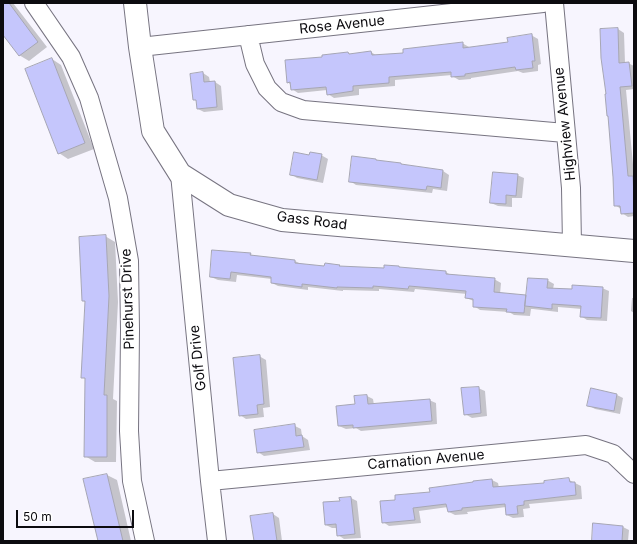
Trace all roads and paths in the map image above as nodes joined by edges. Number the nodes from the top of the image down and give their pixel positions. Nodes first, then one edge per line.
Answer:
1 (34, 3) edge
2 (135, 3) edge
3 (543, 3) edge
4 (554, 3) edge
5 (248, 35) junction
6 (140, 47) junction
7 (565, 133) junction
8 (180, 174) junction
9 (572, 245) junction
10 (634, 251) edge
11 (634, 474) edge
12 (210, 481) junction
13 (145, 541) edge
14 (217, 541) edge

1 - 13 street, Pinehurst Drive
2 - 6 street, Gass Road
3 - 5 street, Rose Avenue
4 - 7 street, Highview Avenue
5 - 6 street, Rose Avenue
5 - 7 street
6 - 8 street, Gass Road
7 - 9 street, Highview Avenue
8 - 9 street, Gass Road
8 - 12 street, Golf Drive
9 - 10 street, Gass Road
11 - 12 street, Carnation Avenue
12 - 14 street, Golf Drive

